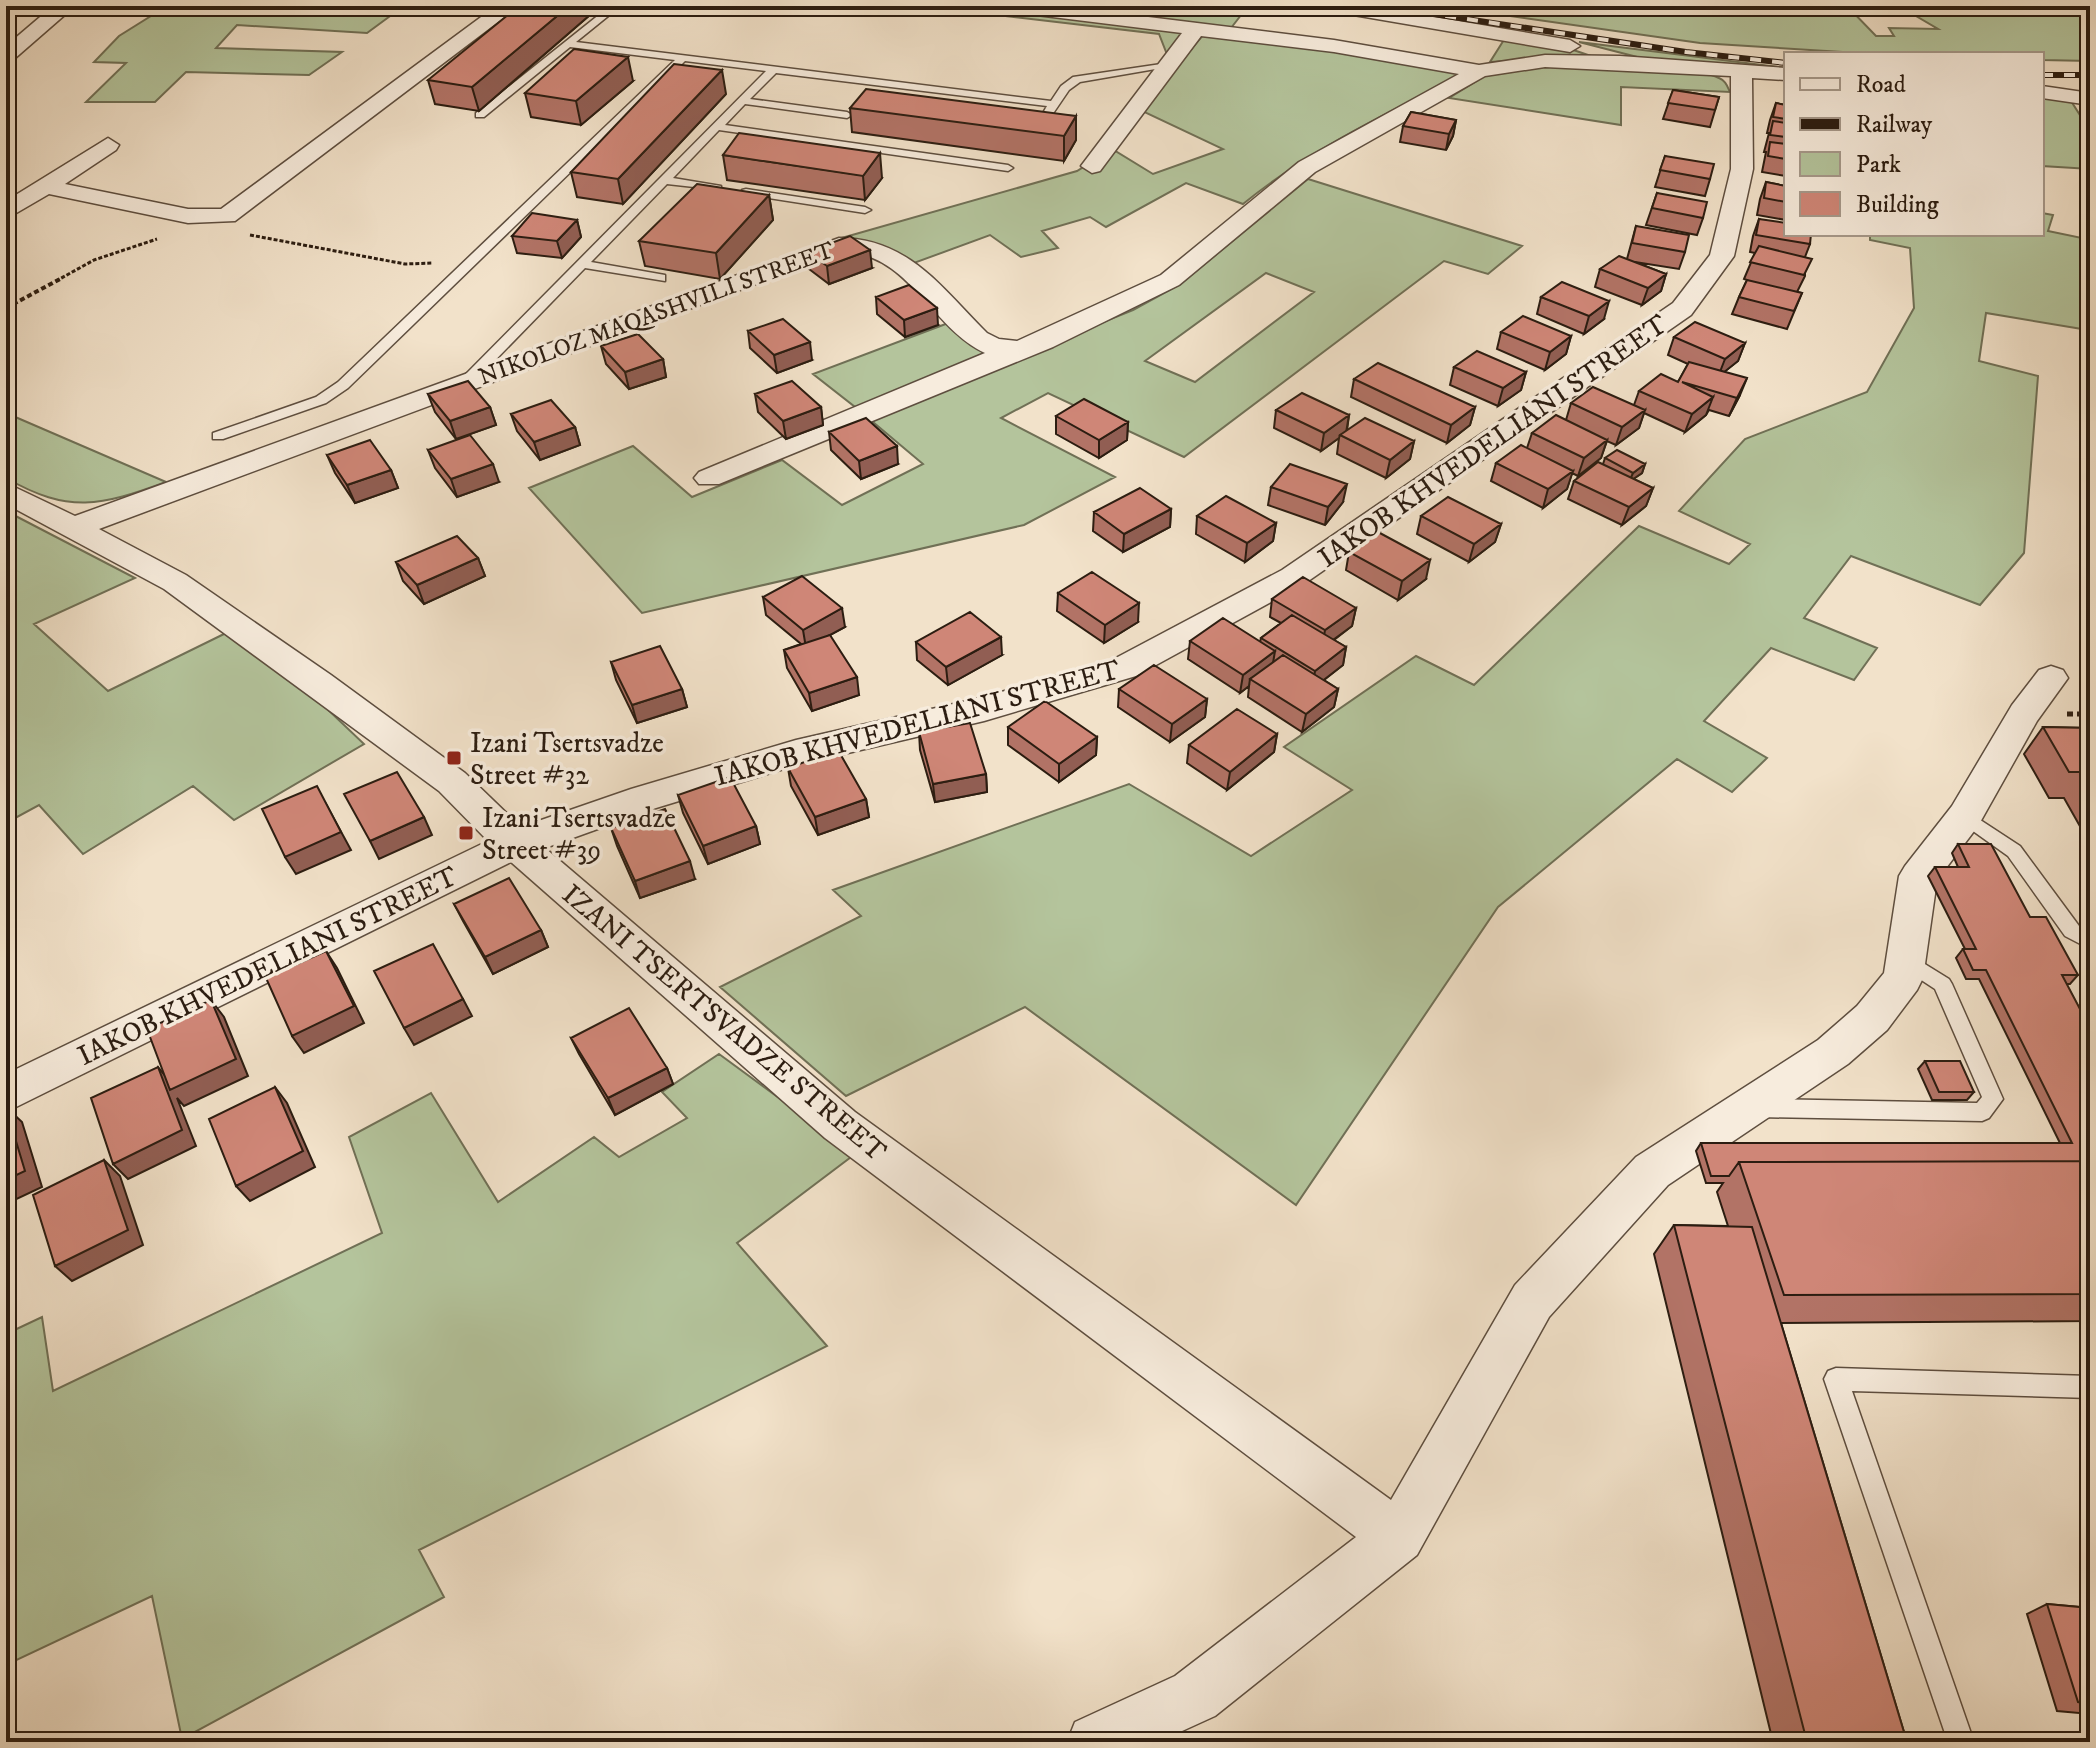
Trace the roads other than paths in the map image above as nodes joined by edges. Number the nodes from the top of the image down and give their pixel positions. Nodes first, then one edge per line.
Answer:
1 (65, 6) edge
2 (509, 6) edge
3 (1012, 6) edge
4 (1336, 6) edge
5 (613, 8) edge
6 (1196, 29) junction
7 (568, 44) junction
8 (6, 56) edge
9 (682, 59) junction
10 (1620, 62) junction
11 (1168, 66) junction
12 (772, 71) junction
13 (1479, 71) junction
14 (1741, 72) junction
15 (1784, 74) edge
16 (2044, 92) edge
17 (2090, 99) edge
18 (742, 101) junction
19 (1054, 104) junction
20 (480, 115) dead end
21 (847, 115) dead end
22 (1045, 117) edge
23 (717, 127) junction
24 (108, 145) dead end
25 (1092, 166) dead end
26 (1008, 168) dead end
27 (664, 180) junction
28 (48, 187) junction
29 (865, 210) dead end
30 (6, 212) edge
31 (582, 264) junction
32 (661, 278) dead end
33 (1018, 349) junction
34 (465, 383) junction
35 (218, 436) dead end
36 (709, 478) dead end
37 (6, 492) edge
38 (75, 527) junction
39 (2051, 678) dead end
40 (1965, 816) junction
41 (515, 844) junction
42 (2090, 942) edge
43 (1907, 961) junction
44 (6, 1094) edge
45 (1748, 1108) junction
46 (2090, 1387) edge
47 (1399, 1537) junction
48 (1095, 1742) edge
49 (1961, 1742) edge

1 - 8 street
2 - 28 street
3 - 6 street
4 - 10 street
5 - 7 lane
6 - 11 street
6 - 13 street
7 - 9 lane
7 - 20 lane
9 - 12 lane
9 - 35 lane
10 - 13 street
10 - 14 street
11 - 19 lane
11 - 25 street
12 - 18 lane
12 - 19 lane
13 - 33 street
14 - 15 street
14 - 41 street, IAKOB KHVEDELIANI STREET
16 - 17 street
18 - 21 lane
18 - 23 lane
19 - 22 lane
23 - 26 lane
23 - 27 lane
24 - 28 street
27 - 29 lane
27 - 31 lane
28 - 30 street
31 - 32 lane
31 - 34 lane
33 - 34 street, NIKOLOZ MAQASHVILI STREET
33 - 36 street
34 - 38 street, NIKOLOZ MAQASHVILI STREET
37 - 38 street, IZANI TSERTSVADZE STREET
38 - 41 street, IZANI TSERTSVADZE STREET
39 - 40 street
40 - 42 lane
40 - 43 street
41 - 44 street, IAKOB KHVEDELIANI STREET
41 - 47 street, IZANI TSERTSVADZE STREET
43 - 45 street
43 - 45 lane
45 - 47 street
46 - 49 lane
47 - 48 street

